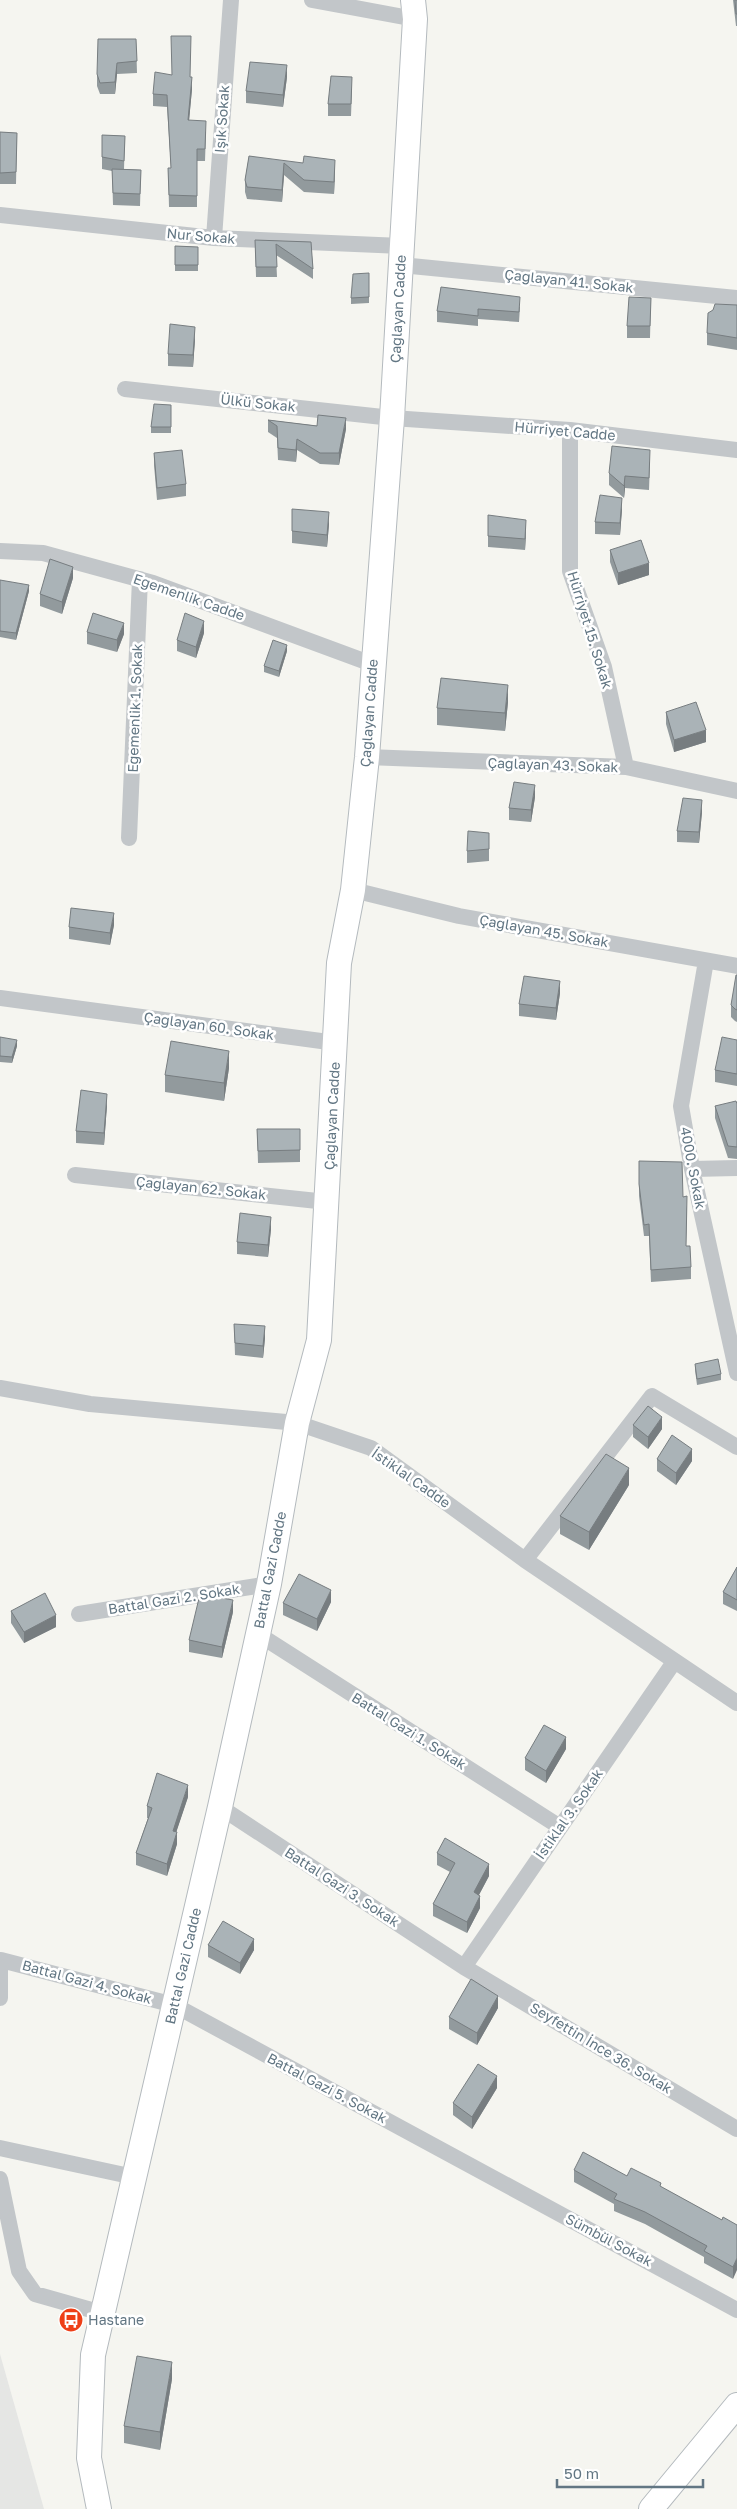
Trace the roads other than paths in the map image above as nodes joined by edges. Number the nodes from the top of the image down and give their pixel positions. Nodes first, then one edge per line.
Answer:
1 (231, 0) edge
2 (312, 0) edge
3 (414, 10) edge
4 (0, 214) edge
5 (214, 238) junction
6 (401, 255) junction
7 (737, 298) edge
8 (125, 389) dead end
9 (392, 418) junction
10 (570, 430) junction
11 (737, 450) edge
12 (0, 551) edge
13 (140, 579) junction
14 (372, 664) junction
15 (367, 757) junction
16 (626, 767) junction
17 (737, 791) edge
18 (129, 838) dead end
19 (353, 890) junction
20 (706, 961) junction
21 (737, 966) edge
22 (0, 998) edge
23 (336, 1042) junction
24 (737, 1168) edge
25 (692, 1169) junction
26 (75, 1175) dead end
27 (327, 1202) junction
28 (735, 1355) edge
29 (737, 1373) edge
30 (0, 1388) edge
31 (297, 1423) junction
32 (737, 1447) edge
33 (525, 1560) junction
34 (269, 1584) junction
35 (79, 1614) dead end
36 (258, 1634) junction
37 (674, 1662) junction
38 (737, 1703) edge
39 (220, 1807) junction
40 (560, 1827) junction
41 (0, 1960) edge
42 (464, 1967) junction
43 (0, 1998) edge
44 (174, 2005) junction
45 (737, 2129) edge
46 (0, 2148) edge
47 (480, 2171) joint
48 (134, 2177) junction
49 (0, 2180) edge
50 (737, 2310) edge
51 (102, 2312) junction
52 (737, 2405) edge
53 (99, 2509) edge
54 (651, 2509) edge

1 - 5 street, Işık Sokak
2 - 3 street
3 - 6 street, Çağlayan Cadde
4 - 5 street, Nur Sokak
5 - 6 street, Nur Sokak
6 - 7 street, Çağlayan 41. Sokak
6 - 9 street, Çağlayan Cadde
8 - 9 street, Ülkü Sokak
9 - 10 street, Hürriyet Cadde
9 - 14 street, Çağlayan Cadde
10 - 11 street, Hürriyet Cadde
10 - 16 street, Hürriyet 15. Sokak
12 - 13 street, Egemenlik Cadde
13 - 14 street, Egemenlik Cadde
13 - 18 street, Egemenlik 1. Sokak
14 - 15 street, Çağlayan Cadde
15 - 16 street, Çağlayan 43. Sokak
15 - 19 street, Çağlayan Cadde
16 - 17 street, Çağlayan 43. Sokak
19 - 20 street, Çağlayan 45. Sokak
19 - 23 street, Çağlayan Cadde
20 - 21 street, Çağlayan 45. Sokak
20 - 25 street, 4000. Sokak
22 - 23 street, Çağlayan 60. Sokak
23 - 27 street, Çağlayan Cadde
24 - 25 street
25 - 28 street, 4000. Sokak
26 - 27 street, Çağlayan 62. Sokak
27 - 31 street, Çağlayan Cadde
28 - 29 street, 4000. Sokak
30 - 31 street, İstiklal Cadde
31 - 33 street, İstiklal Cadde
31 - 34 street, Battal Gazi Cadde
32 - 33 street
33 - 37 street, İstiklal Cadde
34 - 35 street, Battal Gazi 2. Sokak
34 - 36 street, Battal Gazi Cadde
36 - 39 street, Battal Gazi Cadde
36 - 40 street, Battal Gazi 1. Sokak
37 - 38 street, İstiklal Cadde
37 - 40 street, İstiklal 3. Sokak
39 - 42 street, Battal Gazi 3. Sokak
39 - 44 street, Battal Gazi Cadde
40 - 42 street, İstiklal 3. Sokak
41 - 43 street
41 - 44 street, Battal Gazi 4. Sokak
42 - 45 street, Seyfettin İnce 36. Sokak
44 - 47 street, Battal Gazi 5. Sokak
44 - 48 street, Battal Gazi Cadde
46 - 48 street
47 - 50 street, Sümbül Sokak
48 - 51 street, Battal Gazi Cadde
49 - 51 street
51 - 53 street, Battal Gazi Cadde
52 - 54 street

